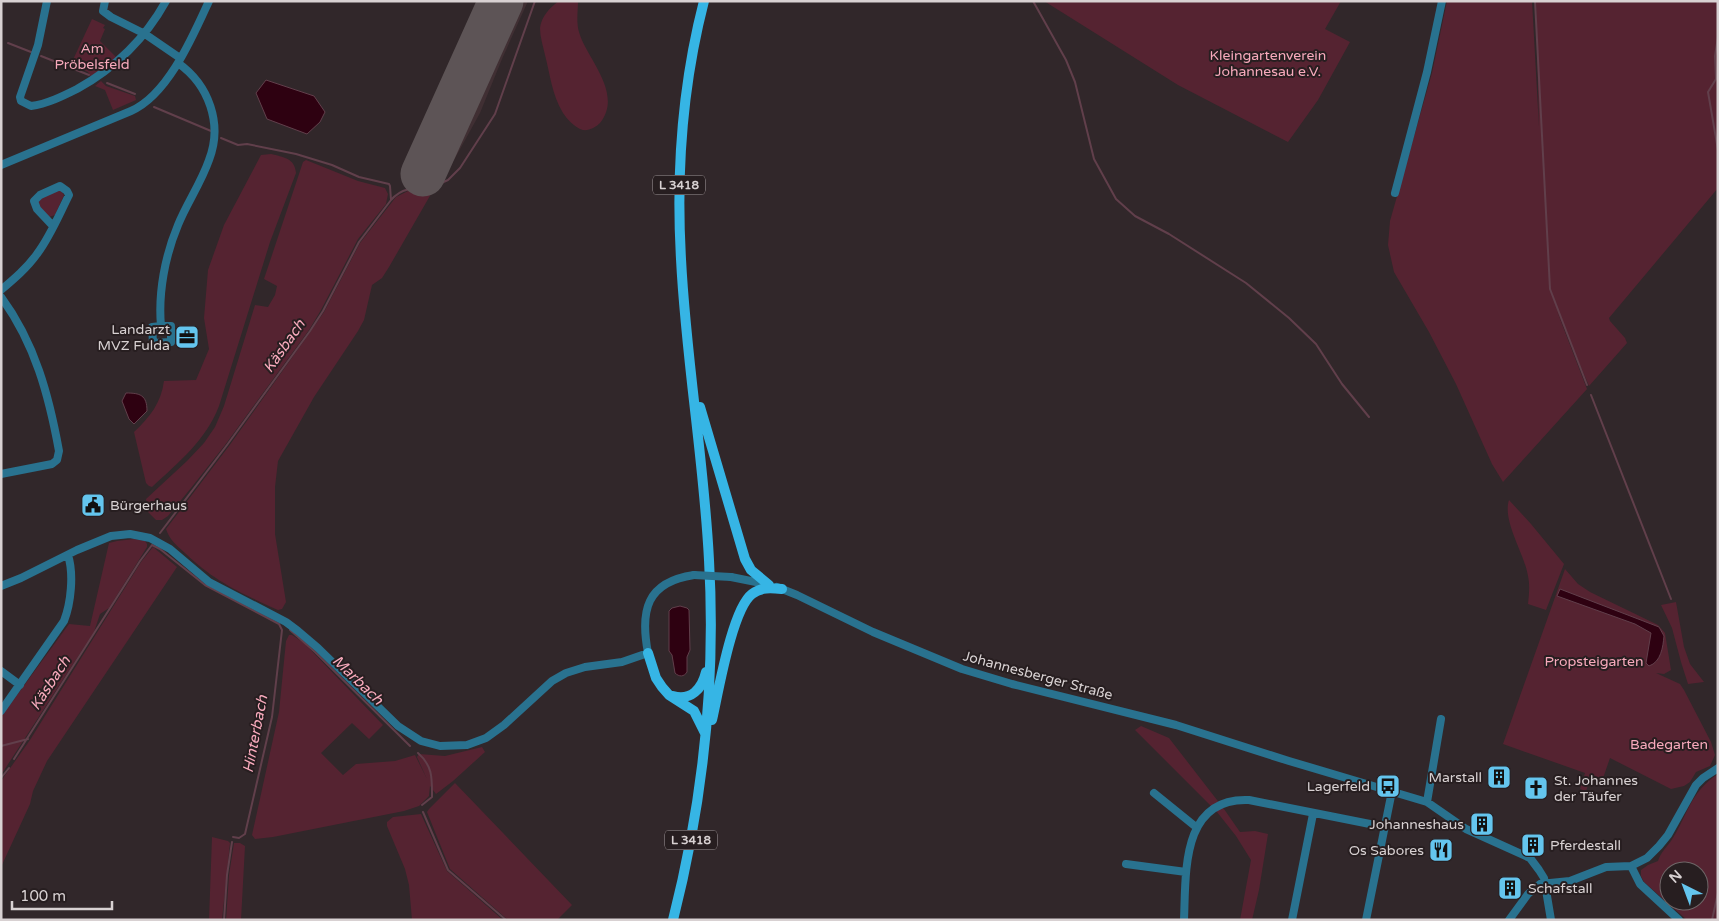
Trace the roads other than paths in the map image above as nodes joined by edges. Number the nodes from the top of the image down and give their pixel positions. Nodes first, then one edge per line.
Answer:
1 (47, 1) edge
2 (105, 1) edge
3 (166, 1) edge
4 (704, 1) edge
5 (1442, 1) edge
6 (208, 4) edge
7 (145, 34) junction
8 (179, 61) junction
9 (1, 165) edge
10 (1395, 193) dead end
11 (53, 226) junction
12 (1, 290) edge
13 (1, 297) edge
14 (161, 326) dead end
15 (692, 370) junction
16 (1, 474) edge
17 (68, 555) junction
18 (768, 585) junction
19 (1, 586) edge
20 (782, 589) junction
21 (648, 653) junction
22 (711, 655) junction
23 (1, 672) edge
24 (20, 685) junction
25 (669, 695) junction
26 (1, 711) edge
27 (1441, 719) dead end
28 (706, 735) junction
29 (703, 760) junction
30 (1718, 768) edge
31 (1392, 791) junction
32 (1154, 793) dead end
33 (1427, 802) junction
34 (1313, 814) junction
35 (1385, 827) junction
36 (1196, 828) junction
37 (1126, 864) dead end
38 (1631, 866) junction
39 (1186, 872) junction
40 (1545, 882) junction
41 (673, 920) edge
42 (1184, 920) edge
43 (1292, 920) edge
44 (1366, 920) edge
45 (1509, 920) edge
46 (1551, 920) edge
47 (1679, 920) edge

1 - 7 street
2 - 7 street
3 - 7 street
4 - 15 main road, L 3418
5 - 10 street
6 - 8 street
7 - 8 street
8 - 9 street
8 - 14 street
11 - 11 street
11 - 12 street
13 - 16 street
15 - 18 main road
15 - 22 main road, L 3418
17 - 19 street
17 - 21 street
17 - 24 street
18 - 20 street, Johannesberger Straße
18 - 21 street, Johannesberger Straße, bridge
20 - 29 main road
20 - 31 street, Johannesberger Straße
21 - 25 main road
22 - 25 main road
22 - 28 main road, L 3418
23 - 24 street
24 - 26 street
25 - 28 main road
27 - 33 street
28 - 29 main road, L 3418
29 - 41 main road, L 3418
30 - 38 street
31 - 33 street, Johannesberger Straße
31 - 35 street
32 - 36 street
33 - 40 street, Johannesberger Straße
34 - 35 street
34 - 36 street
34 - 43 street
35 - 44 street
36 - 39 street
37 - 39 street
38 - 40 street
38 - 47 street
39 - 42 street
40 - 45 street
40 - 46 street

